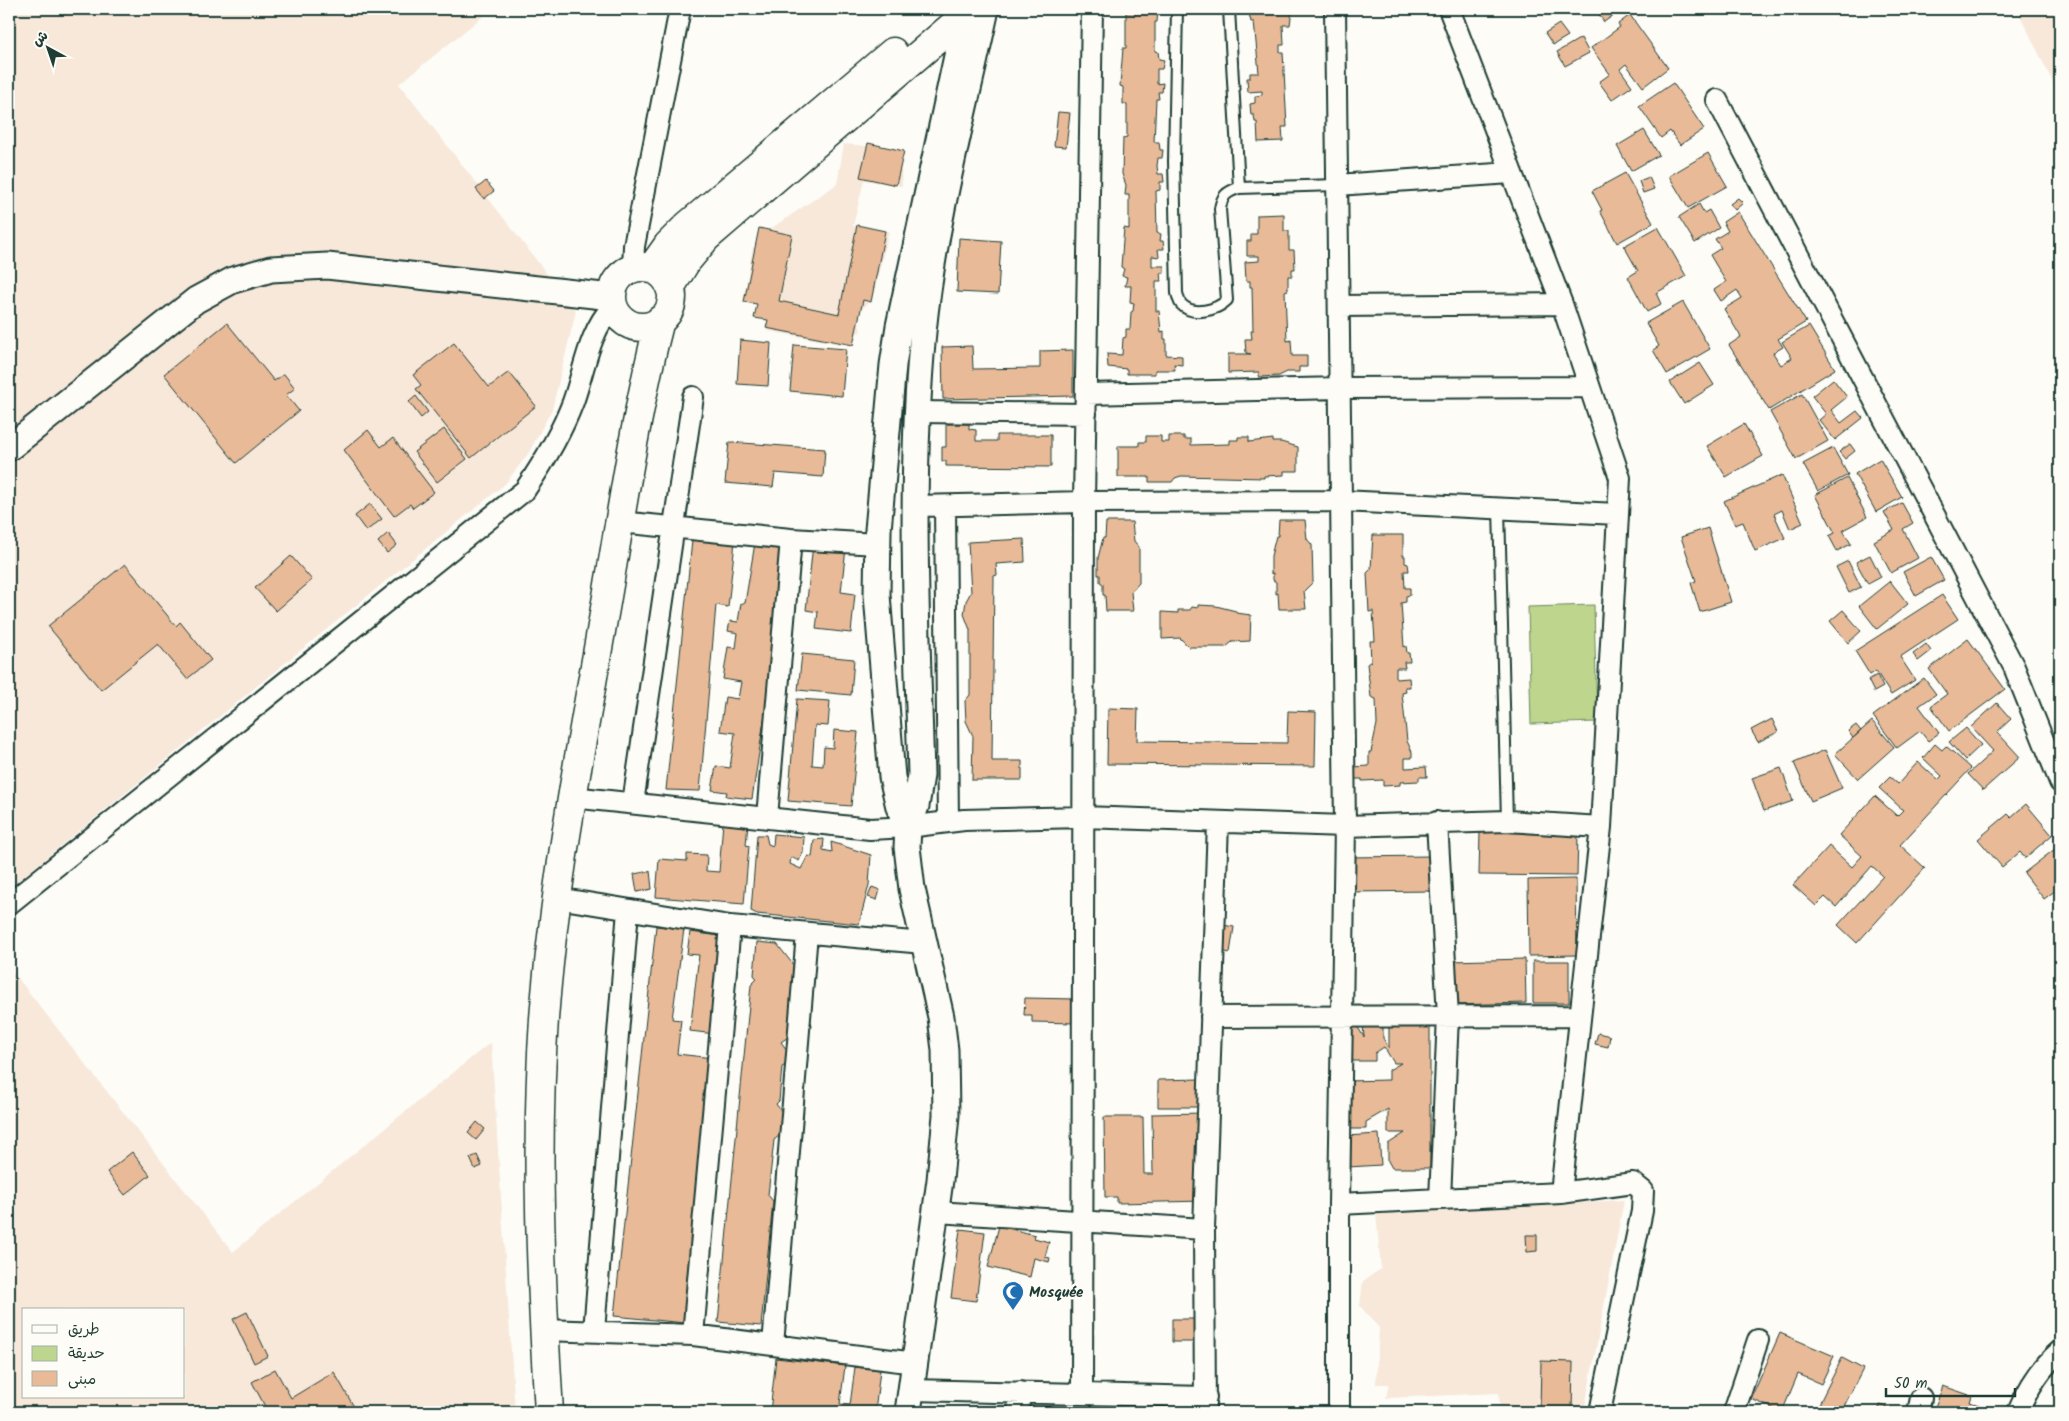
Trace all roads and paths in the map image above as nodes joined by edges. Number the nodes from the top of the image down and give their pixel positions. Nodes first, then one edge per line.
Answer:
1 (680, 9) edge
2 (1092, 9) edge
3 (1177, 9) edge
4 (1229, 9) edge
5 (1335, 9) edge
6 (1449, 9) edge
7 (967, 10) edge
8 (1717, 100) dead end
9 (1511, 173) junction
10 (1337, 185) junction
11 (1239, 188) junction
12 (651, 275) junction
13 (612, 301) junction
14 (1562, 304) junction
15 (1339, 306) junction
16 (660, 320) junction
17 (632, 325) junction
18 (650, 366) junction
19 (1589, 386) junction
20 (1340, 388) junction
21 (693, 397) dead end
22 (1086, 404) junction
23 (918, 412) junction
24 (9, 448) edge
25 (1341, 501) junction
26 (1084, 502) junction
27 (916, 506) junction
28 (945, 506) junction
29 (1499, 508) junction
30 (1618, 514) junction
31 (620, 522) junction
32 (673, 528) junction
33 (791, 539) junction
34 (877, 544) junction
35 (2060, 782) edge
36 (572, 796) junction
37 (633, 803) junction
38 (767, 817) junction
39 (1083, 817) junction
40 (1507, 821) junction
41 (948, 822) junction
42 (1218, 822) junction
43 (1437, 822) junction
44 (1345, 826) junction
45 (908, 827) junction
46 (1601, 827) junction
47 (557, 898) junction
48 (9, 904) edge
49 (628, 910) junction
50 (730, 926) junction
51 (807, 933) junction
52 (924, 943) junction
53 (1341, 1016) junction
54 (1448, 1016) junction
55 (1580, 1016) junction
56 (1212, 1017) junction
57 (1561, 1193) junction
58 (1440, 1199) junction
59 (1339, 1204) junction
60 (936, 1212) junction
61 (1082, 1222) junction
62 (1204, 1230) junction
63 (544, 1330) junction
64 (594, 1331) junction
65 (693, 1335) junction
66 (1758, 1340) dead end
67 (773, 1345) junction
68 (2060, 1352) edge
69 (915, 1363) junction
70 (1082, 1394) junction
71 (910, 1401) edge
72 (1019, 1402) edge
73 (1206, 1405) edge
74 (548, 1412) edge
75 (1339, 1412) edge
76 (1600, 1412) edge
77 (1734, 1412) edge
78 (2018, 1412) edge

1 - 12 street
2 - 22 street
3 - 11 lane
4 - 11 lane
5 - 10 street
6 - 9 street
7 - 12 main road
7 - 23 street
7 - 34 street
8 - 35 street
9 - 10 street
9 - 14 street
10 - 11 lane
10 - 15 street
12 - 13 main road
12 - 16 main road
13 - 17 main road
13 - 24 street
13 - 48 street
14 - 15 street
14 - 19 street
15 - 20 street
16 - 17 main road
16 - 18 main road
17 - 18 main road
18 - 31 main road
19 - 20 street
19 - 30 street
20 - 22 street
20 - 25 street
21 - 32 street
22 - 23 street
22 - 26 street
23 - 27 street
25 - 26 street
25 - 29 street
25 - 44 street
26 - 28 street
26 - 39 street
27 - 28 street
27 - 45 street
28 - 41 street
29 - 30 street
29 - 40 lane
30 - 46 street
31 - 32 street
31 - 36 main road
32 - 33 street
32 - 37 street
33 - 34 street
33 - 38 street
34 - 45 street
36 - 37 street
36 - 47 main road
37 - 38 street
38 - 45 street
39 - 41 street
39 - 42 street
39 - 61 street
40 - 43 street
40 - 46 street
41 - 45 street
42 - 44 street
42 - 56 street
43 - 44 street
43 - 54 street
44 - 53 street
45 - 52 street
46 - 55 street
47 - 49 street
47 - 63 main road
49 - 50 street
49 - 64 street
50 - 51 street
50 - 65 street
51 - 52 street
51 - 67 street
52 - 60 street
53 - 54 street
53 - 56 street
53 - 59 street
54 - 55 street
54 - 58 street
55 - 57 street
56 - 62 street
57 - 58 street
57 - 76 street
58 - 59 street
59 - 75 street
60 - 61 street
60 - 69 street
61 - 62 street
61 - 70 street
62 - 73 street
63 - 64 street
63 - 74 main road
64 - 65 street
65 - 67 street
66 - 77 street
67 - 69 street
68 - 78 street
69 - 71 street
70 - 72 street
70 - 73 street
71 - 72 street

